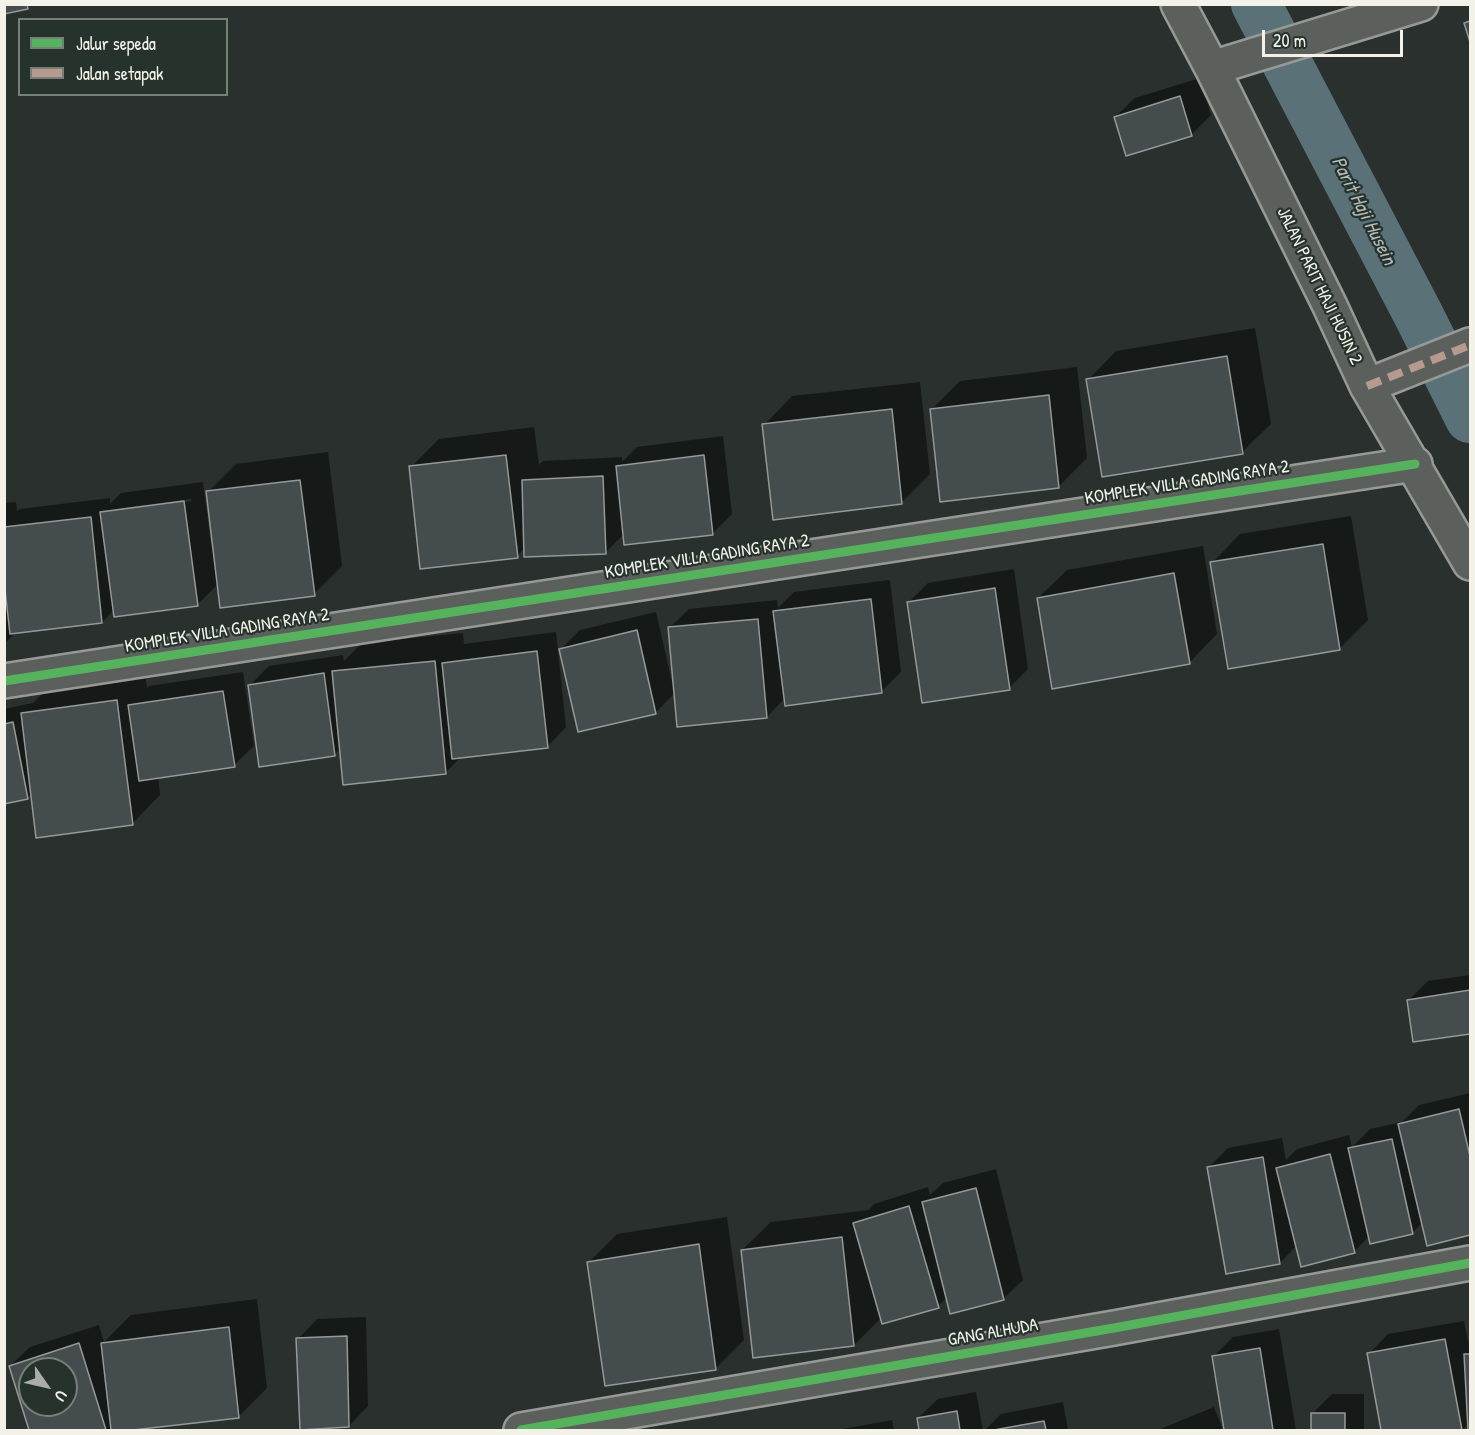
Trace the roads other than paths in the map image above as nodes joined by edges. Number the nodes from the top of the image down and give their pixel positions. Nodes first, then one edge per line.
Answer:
1 (1178, 4) edge
2 (1421, 4) edge
3 (1223, 66) junction
4 (1470, 345) edge
5 (1377, 383) junction
6 (1414, 464) junction
7 (1470, 563) edge
8 (4, 681) edge
9 (1470, 1263) edge
10 (521, 1431) edge

1 - 3 street, JALAN PARIT HAJI HUSIN 2
2 - 3 street
3 - 5 street, JALAN PARIT HAJI HUSIN 2
4 - 5 street
5 - 6 street, JALAN PARIT HAJI HUSIN 2
6 - 7 street, JALAN PARIT HAJI HUSIN 2
6 - 8 street, KOMPLEK VILLA GADING RAYA 2
9 - 10 street, GANG ALHUDA

